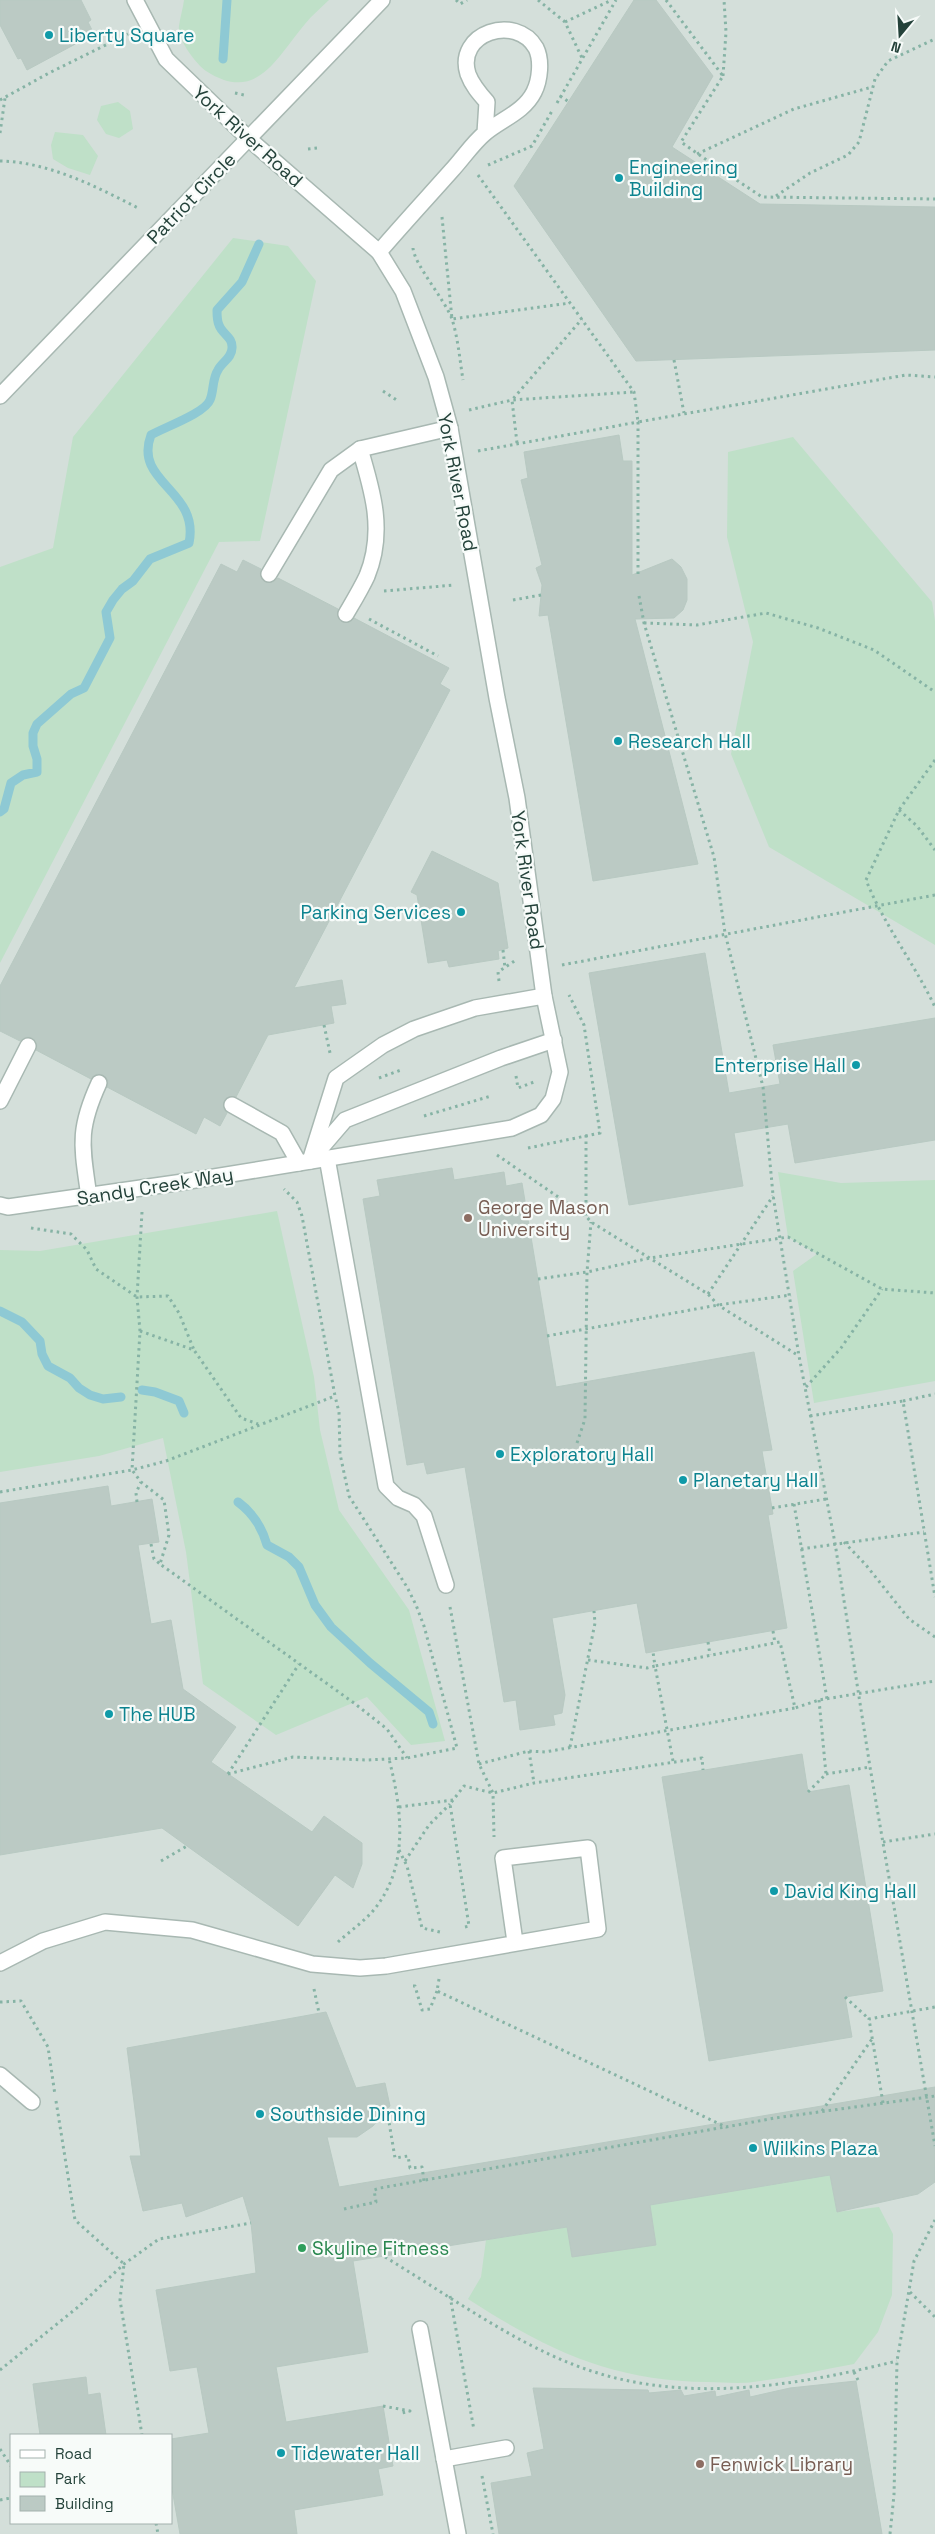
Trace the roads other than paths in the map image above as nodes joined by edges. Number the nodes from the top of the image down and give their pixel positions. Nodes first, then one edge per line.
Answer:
1 (135, 0) edge
2 (382, 0) edge
3 (485, 133) junction
4 (248, 139) junction
5 (379, 252) junction
6 (0, 396) edge
7 (450, 428) junction
8 (360, 449) junction
9 (270, 574) dead end
10 (346, 614) dead end
11 (544, 996) junction
12 (554, 1040) junction
13 (28, 1046) dead end
14 (560, 1072) joint
15 (99, 1083) dead end
16 (0, 1101) edge
17 (232, 1105) dead end
18 (327, 1158) junction
19 (304, 1162) junction
20 (89, 1197) junction
21 (0, 1204) edge
22 (446, 1585) road end
23 (514, 1942) junction
24 (0, 1963) edge
25 (0, 2075) edge
26 (32, 2102) dead end
27 (420, 2329) dead end
28 (506, 2448) dead end
29 (444, 2459) junction
30 (458, 2534) edge

1 - 4 street, York River Road
2 - 4 street, Patriot Circle
3 - 3 street
3 - 5 street
4 - 5 street, York River Road
4 - 6 street, Patriot Circle
5 - 7 street, York River Road
7 - 8 street
7 - 11 street, York River Road
8 - 9 street
8 - 10 street
11 - 12 street, York River Road
11 - 19 street
12 - 14 street, York River Road
12 - 19 street
13 - 16 street
14 - 18 street, Sandy Creek Way
15 - 20 street
17 - 19 street
18 - 19 street, Sandy Creek Way
18 - 22 street
19 - 20 street, Sandy Creek Way
20 - 21 street, Sandy Creek Way
23 - 23 street
23 - 24 street
25 - 26 street
27 - 29 street
28 - 29 street
29 - 30 street

